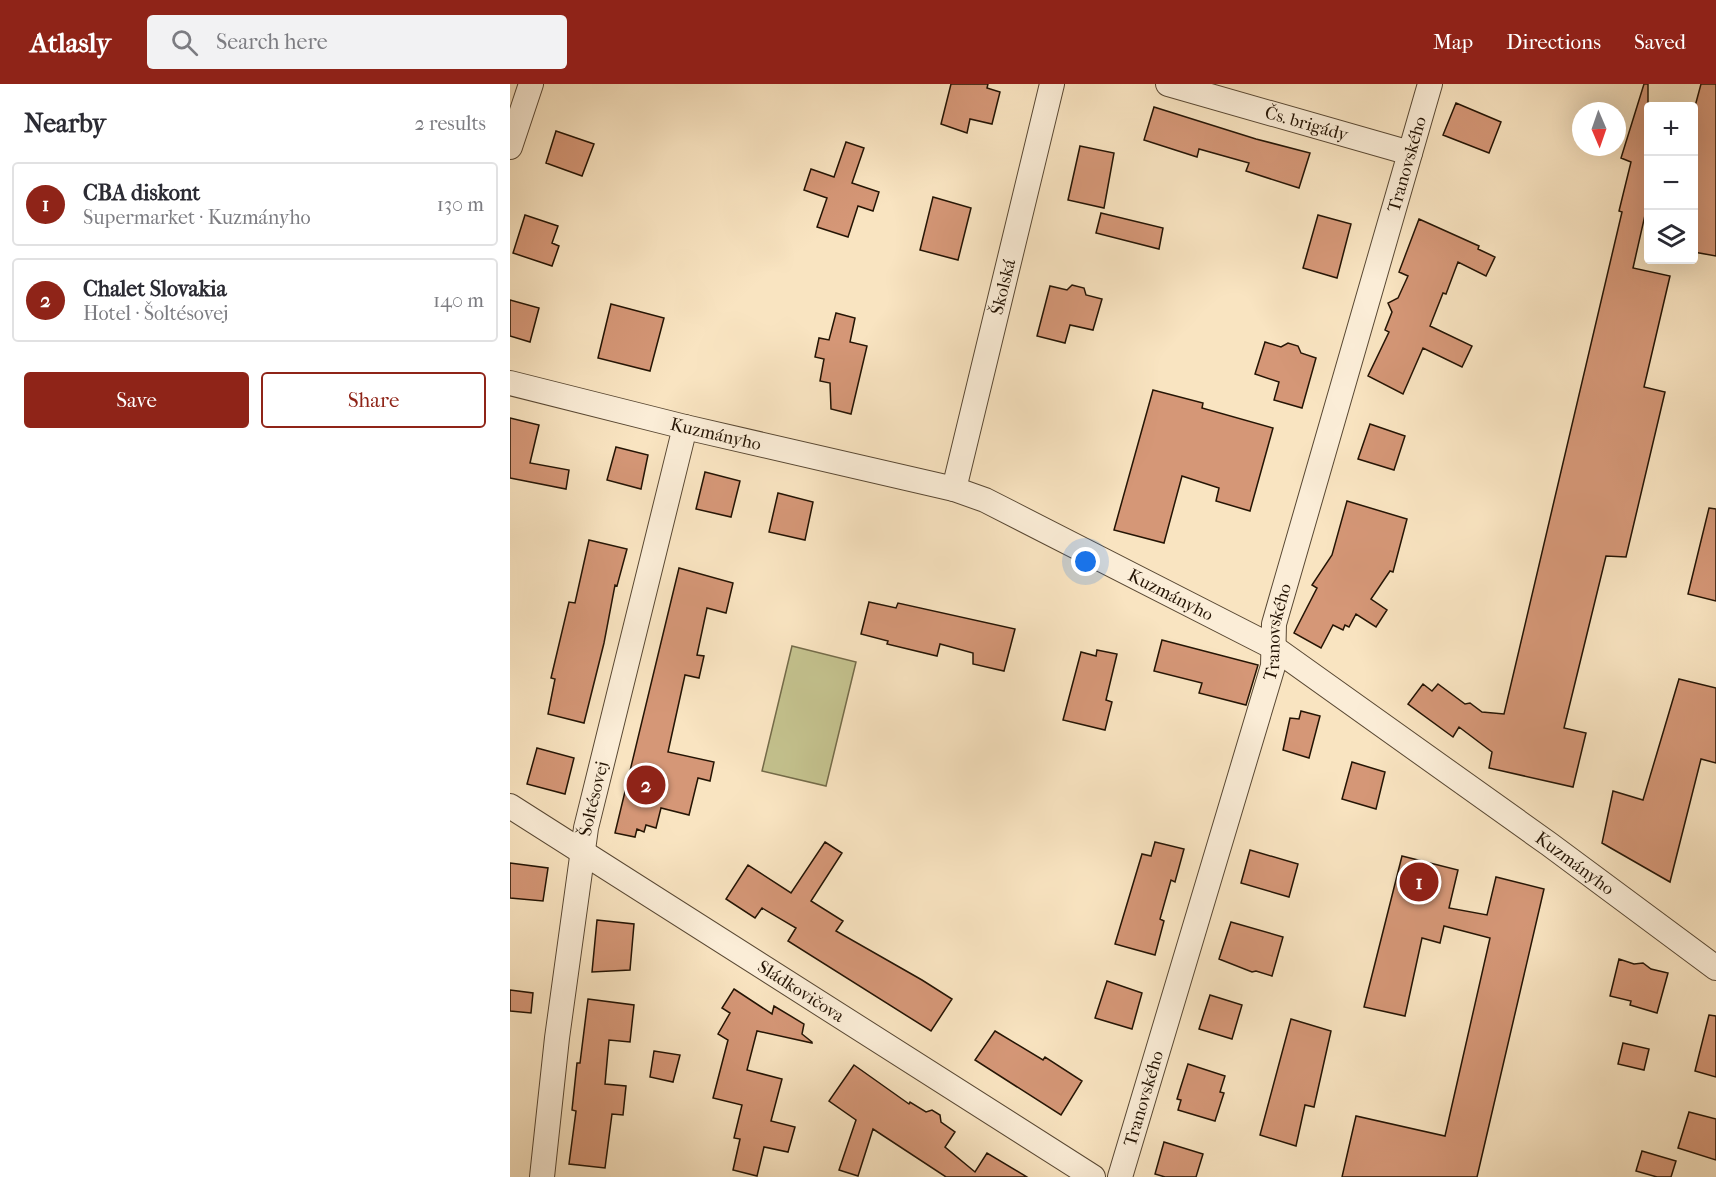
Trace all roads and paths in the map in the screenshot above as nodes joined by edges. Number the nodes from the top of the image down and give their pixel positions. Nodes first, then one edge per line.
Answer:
1 (531, 84) edge
2 (1052, 84) edge
3 (1167, 84) edge
4 (1430, 84) edge
5 (510, 147) edge
6 (1410, 153) junction
7 (510, 383) edge
8 (685, 427) junction
9 (954, 489) junction
10 (1273, 647) junction
11 (510, 806) edge
12 (582, 852) junction
13 (1716, 968) edge
14 (542, 1177) edge
15 (1093, 1177) edge
16 (1120, 1177) edge

1 - 5 street
2 - 9 street, Školská
3 - 6 street, Čs. brigády
4 - 6 street, Tranovského
6 - 10 street, Tranovského
7 - 8 street, Kuzmányho
8 - 9 street, Kuzmányho
8 - 12 street, Šoltésovej
9 - 10 street, Kuzmányho
10 - 13 street, Kuzmányho
10 - 16 street, Tranovského
11 - 12 street, Sládkovičova
12 - 14 street, Šoltésovej
12 - 15 street, Sládkovičova

